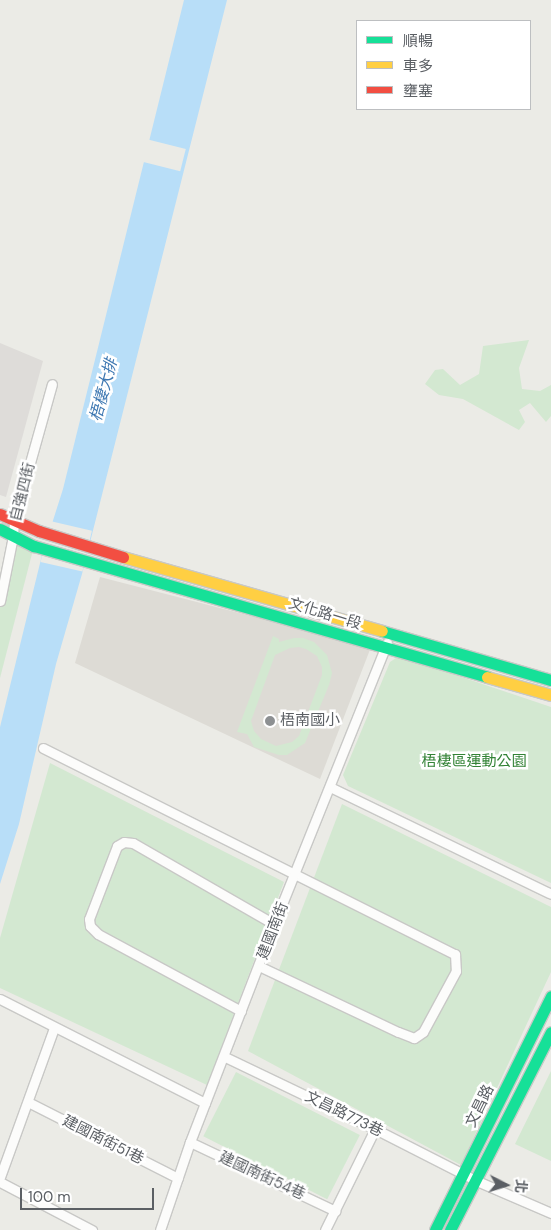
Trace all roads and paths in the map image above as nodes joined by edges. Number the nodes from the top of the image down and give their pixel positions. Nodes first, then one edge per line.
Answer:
1 (52, 384) dead end
2 (0, 514) edge
3 (14, 520) junction
4 (0, 529) edge
5 (13, 536) junction
6 (0, 601) edge
7 (390, 634) junction
8 (386, 648) junction
9 (551, 680) edge
10 (551, 695) edge
11 (43, 748) dead end
12 (330, 787) junction
13 (296, 876) junction
14 (551, 894) edge
15 (274, 924) junction
16 (259, 966) junction
17 (551, 996) edge
18 (0, 999) edge
19 (241, 1011) junction
20 (54, 1028) junction
21 (551, 1032) edge
22 (225, 1057) junction
23 (28, 1102) junction
24 (205, 1103) junction
25 (375, 1129) junction
26 (190, 1142) junction
27 (463, 1173) junction
28 (0, 1177) edge
29 (178, 1178) junction
30 (477, 1181) junction
31 (0, 1182) edge
32 (335, 1211) junction
33 (551, 1213) edge
34 (92, 1230) edge
35 (160, 1230) edge
36 (325, 1230) edge
37 (435, 1230) edge
38 (450, 1230) edge

1 - 3 street, 自強四街
2 - 3 street, 文化路一段
3 - 5 street, 自強四街
3 - 7 street, 文化路一段
4 - 5 street, 文化路一段
5 - 6 street, 自強四街
5 - 8 street, 文化路一段
7 - 8 street, 建國南街
7 - 9 street, 文化路一段
8 - 10 street, 文化路一段
8 - 12 street, 建國南街
11 - 13 street
12 - 13 street, 建國南街
12 - 14 street
13 - 15 street, 建國南街
13 - 16 street
15 - 16 street, 建國南街
15 - 19 street
16 - 19 street, 建國南街
17 - 27 street, 文昌路
18 - 20 street
19 - 22 street, 建國南街
20 - 23 street
20 - 24 street
21 - 30 street, 文昌路
22 - 24 street, 建國南街
22 - 25 street, 文昌路773巷
23 - 28 street
23 - 29 street, 建國南街51巷
24 - 26 street, 建國南街
25 - 27 street, 文昌路773巷
25 - 32 street
26 - 29 street, 建國南街
26 - 32 street, 建國南街54巷
27 - 30 street, 文昌路773巷
27 - 37 street, 文昌路
29 - 35 street, 建國南街
30 - 33 street, 文昌路773巷
30 - 38 street, 文昌路
31 - 34 street
32 - 36 street

